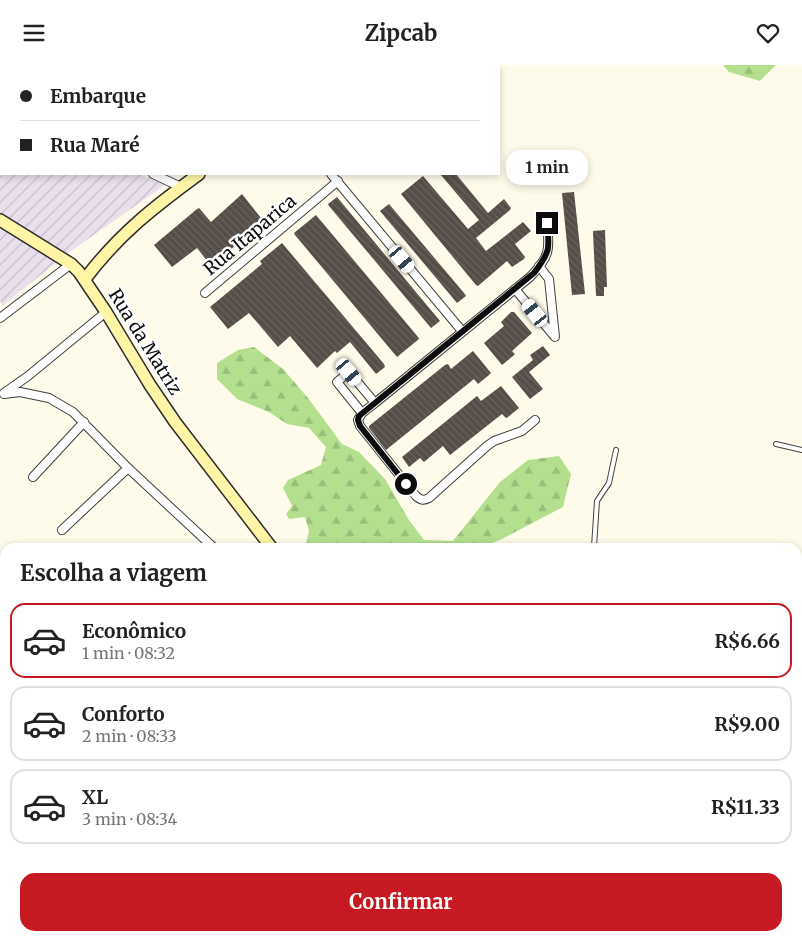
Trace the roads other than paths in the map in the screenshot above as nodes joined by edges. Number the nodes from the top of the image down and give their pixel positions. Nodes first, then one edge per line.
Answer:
1 (155, 175) edge
2 (198, 175) edge
3 (332, 175) edge
4 (338, 181) junction
5 (181, 187) junction
6 (0, 220) edge
7 (547, 223) dead end
8 (71, 264) junction
9 (539, 267) junction
10 (84, 279) junction
11 (515, 289) junction
12 (205, 293) dead end
13 (106, 312) junction
14 (0, 318) edge
15 (462, 331) junction
16 (2, 395) edge
17 (375, 403) junction
18 (362, 413) junction
19 (535, 420) dead end
20 (84, 422) junction
21 (776, 444) dead end
22 (616, 449) dead end
23 (802, 450) edge
24 (128, 468) junction
25 (33, 477) dead end
26 (62, 530) dead end
27 (209, 543) edge
28 (267, 543) edge
29 (594, 543) edge

1 - 5 street
2 - 5 main road, Rua da Matriz
3 - 4 street
4 - 12 street, Rua Itaparica
4 - 15 street
5 - 10 main road, Rua da Matriz
6 - 8 main road
7 - 9 street
8 - 10 main road
8 - 14 street
9 - 11 street
9 - 11 street
10 - 13 main road, Rua da Matriz
11 - 15 street
13 - 16 street
13 - 28 main road, Rua da Matriz
15 - 17 street
16 - 20 street
17 - 18 street
17 - 18 street
18 - 19 street
20 - 24 street
20 - 25 street
21 - 23 lane
22 - 29 lane
24 - 26 street
24 - 27 street

